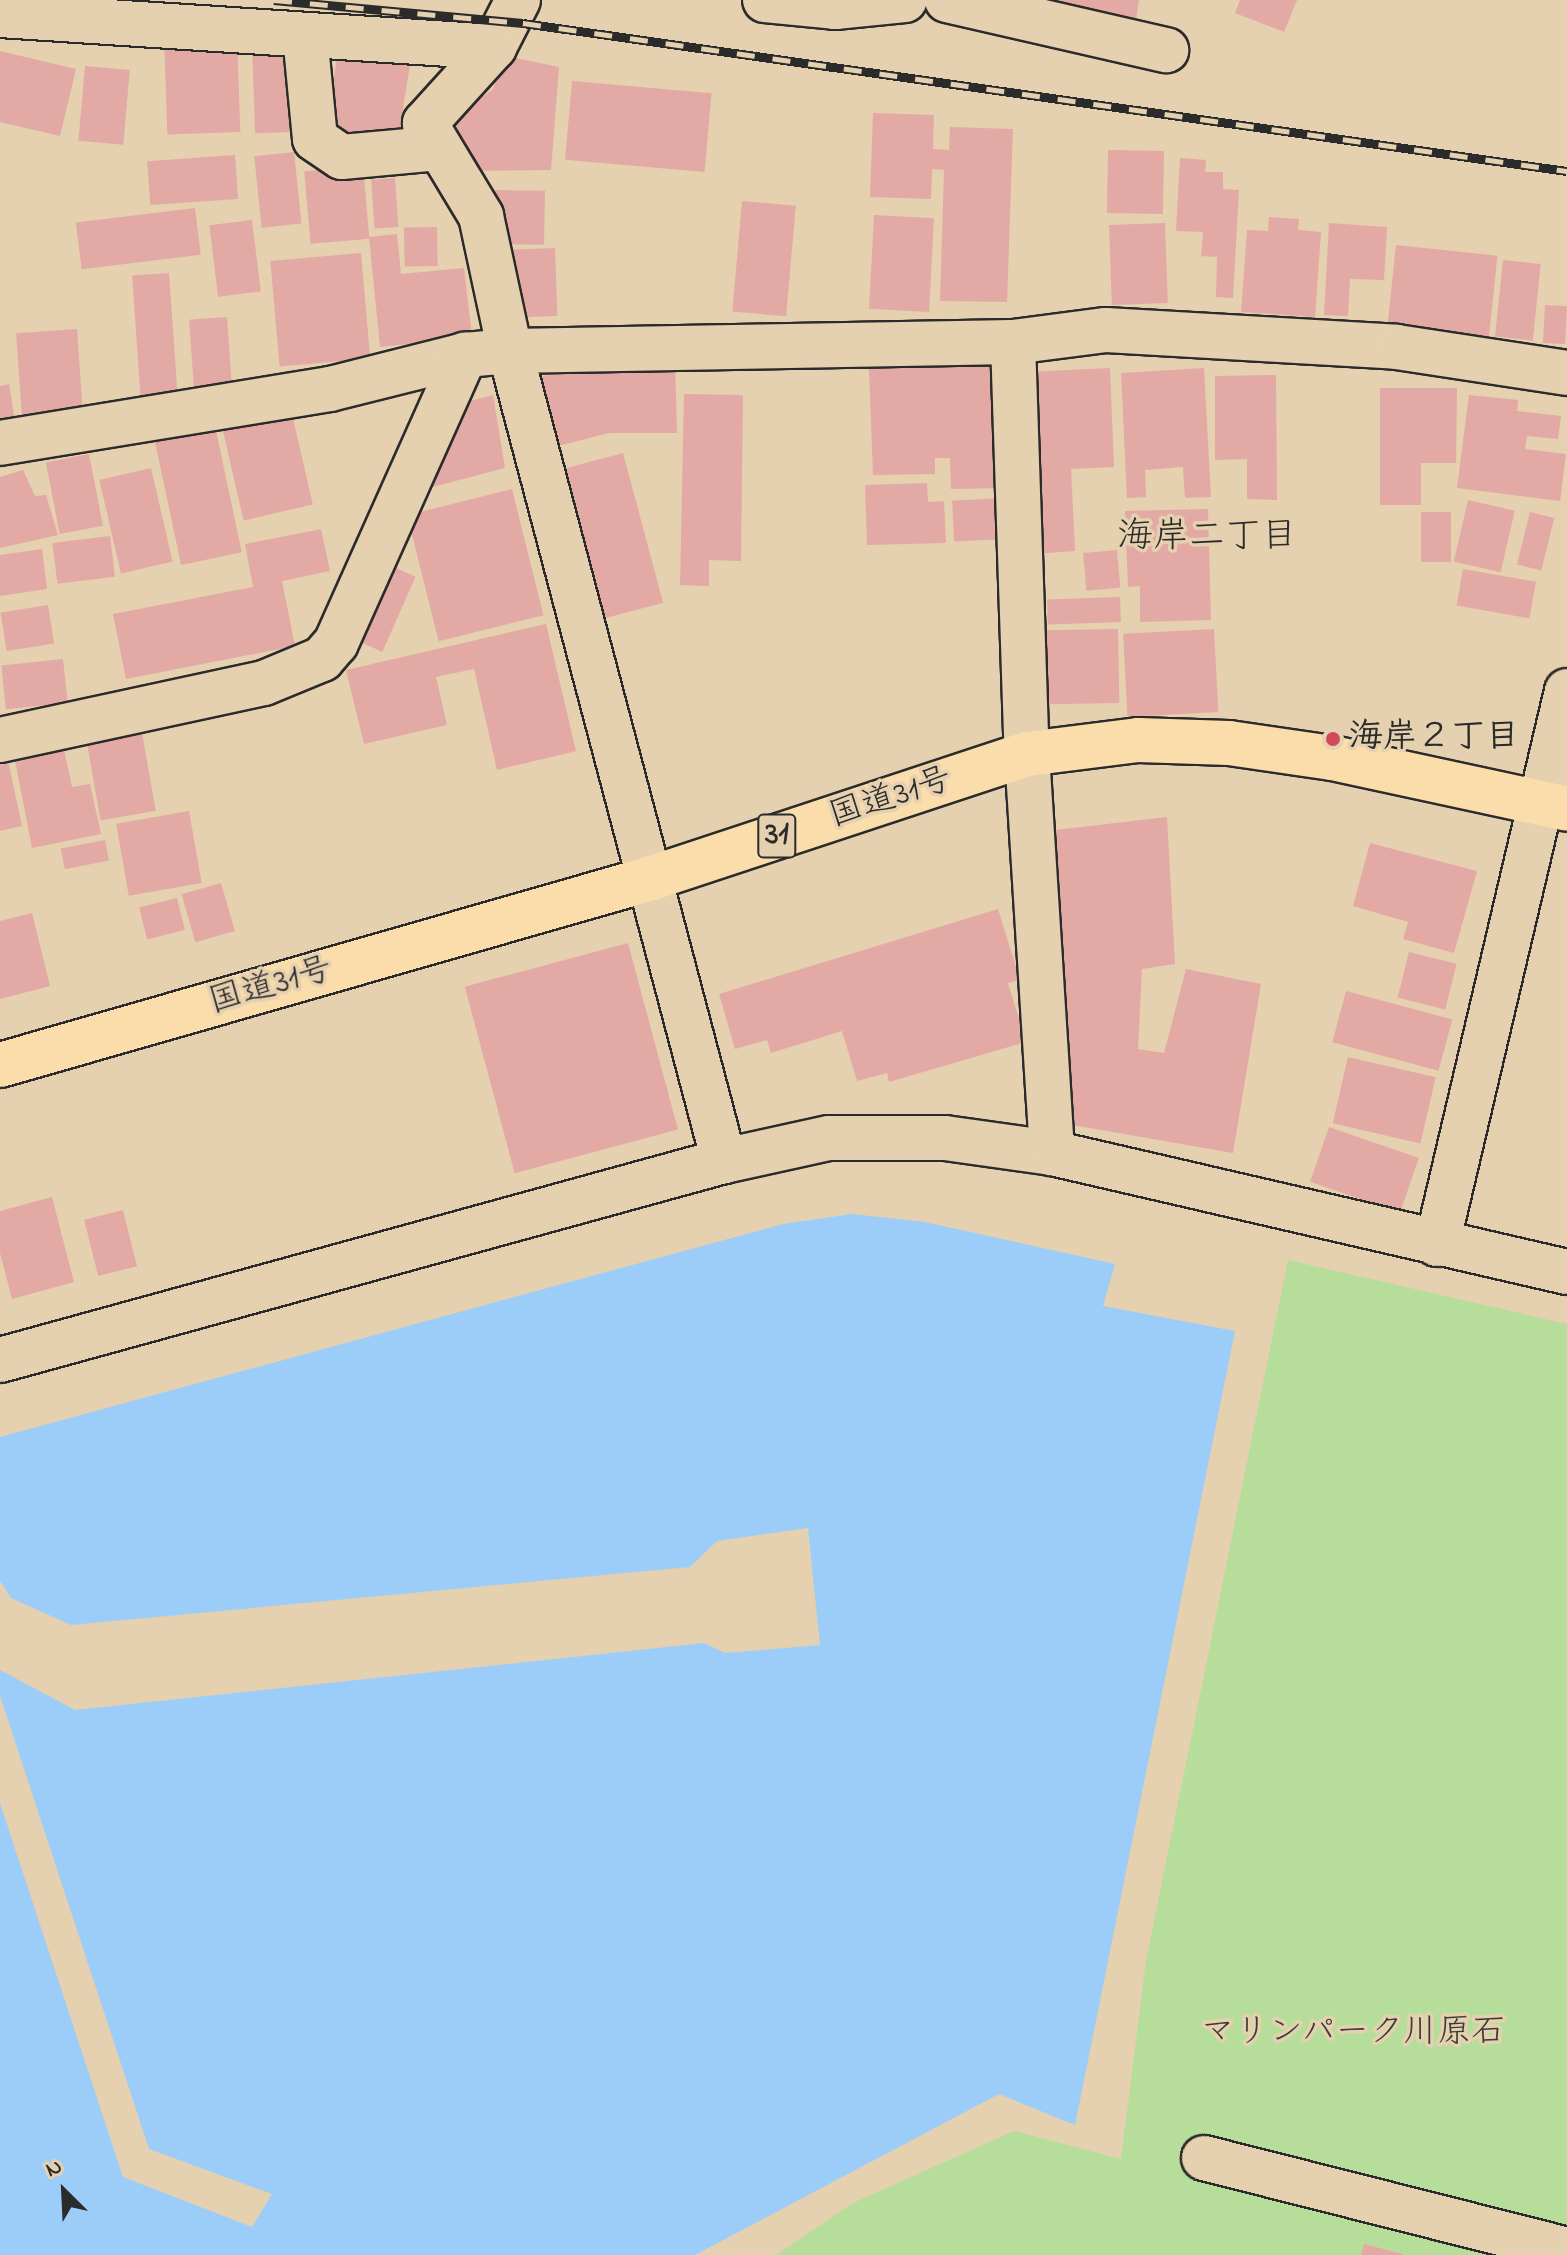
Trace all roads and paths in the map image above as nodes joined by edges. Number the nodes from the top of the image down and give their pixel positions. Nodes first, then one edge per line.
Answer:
1 (518, 0) edge
2 (765, 0) edge
3 (905, 0) edge
4 (947, 0) edge
5 (843, 3) edge
6 (0, 15) edge
7 (305, 35) junction
8 (494, 47) junction
9 (1166, 50) dead end
10 (439, 148) junction
11 (1013, 342) junction
12 (510, 351) junction
13 (465, 355) junction
14 (1567, 373) edge
15 (0, 443) edge
16 (1567, 691) edge
17 (0, 740) edge
18 (1027, 754) junction
19 (1555, 806) edge
20 (652, 878) junction
21 (0, 1065) edge
22 (1052, 1153) junction
23 (724, 1161) junction
24 (1437, 1244) junction
25 (1567, 1272) edge
26 (0, 1360) edge
27 (1204, 2158) dead end
28 (1567, 2250) edge

1 - 8 street
2 - 5 street
3 - 5 street
4 - 9 street
6 - 7 street
7 - 8 street
7 - 10 street
8 - 10 street
10 - 12 street
11 - 12 street
11 - 14 street
11 - 18 street
12 - 13 street
12 - 20 street
13 - 15 street
13 - 17 street
16 - 19 street
18 - 19 highway, 国道31号 / 31
18 - 20 highway, 国道31号 / 31
18 - 22 street
19 - 24 street
20 - 21 highway, 国道31号 / 31
20 - 23 street
22 - 23 street
22 - 24 street
23 - 26 street
24 - 25 street
27 - 28 street

